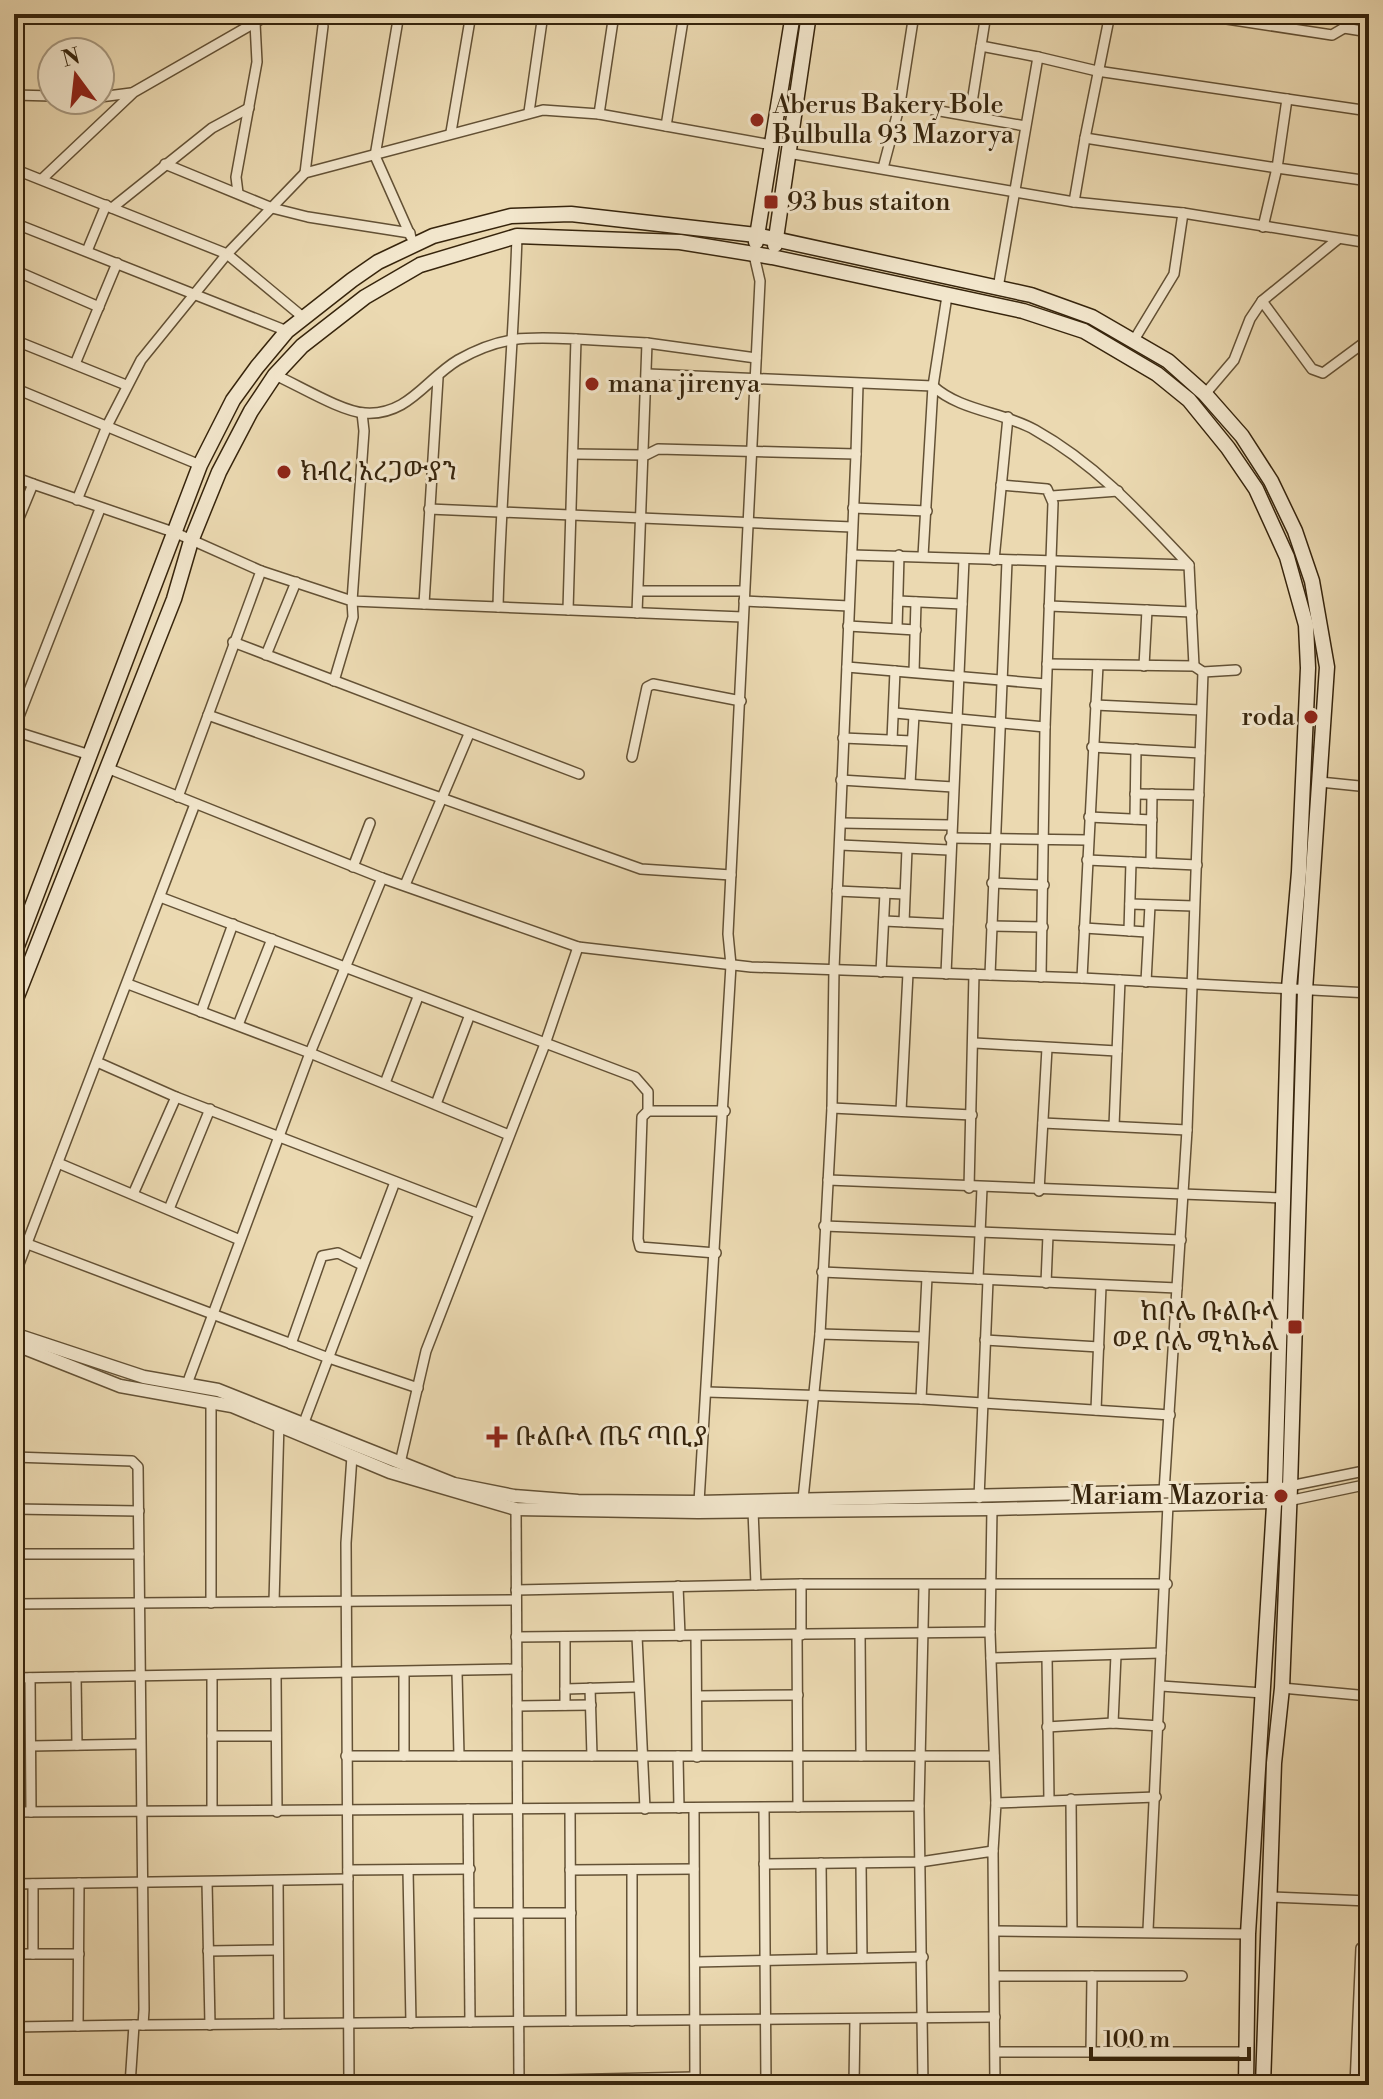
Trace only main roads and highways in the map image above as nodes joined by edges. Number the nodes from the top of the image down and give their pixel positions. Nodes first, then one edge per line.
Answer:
1 (793, 14) edge
2 (809, 14) edge
3 (756, 235) junction
4 (777, 239) junction
5 (754, 255) junction
6 (772, 257) junction
7 (1072, 310) junction
8 (1065, 325) junction
9 (1295, 531) junction
10 (1280, 539) junction
11 (19, 925) edge
12 (14, 954) edge
13 (14, 1004) edge
14 (1281, 1494) junction
15 (1246, 2085) edge
16 (1263, 2085) edge

1 - 3 main road
2 - 4 main road
3 - 4 main road
3 - 5 main road
3 - 11 main road
4 - 6 main road
4 - 7 main road
5 - 6 main road
5 - 13 main road
6 - 8 main road
7 - 8 main road
7 - 9 main road
8 - 10 main road
9 - 10 main road
9 - 14 main road
10 - 14 main road
11 - 12 main road
14 - 15 main road
14 - 16 main road

